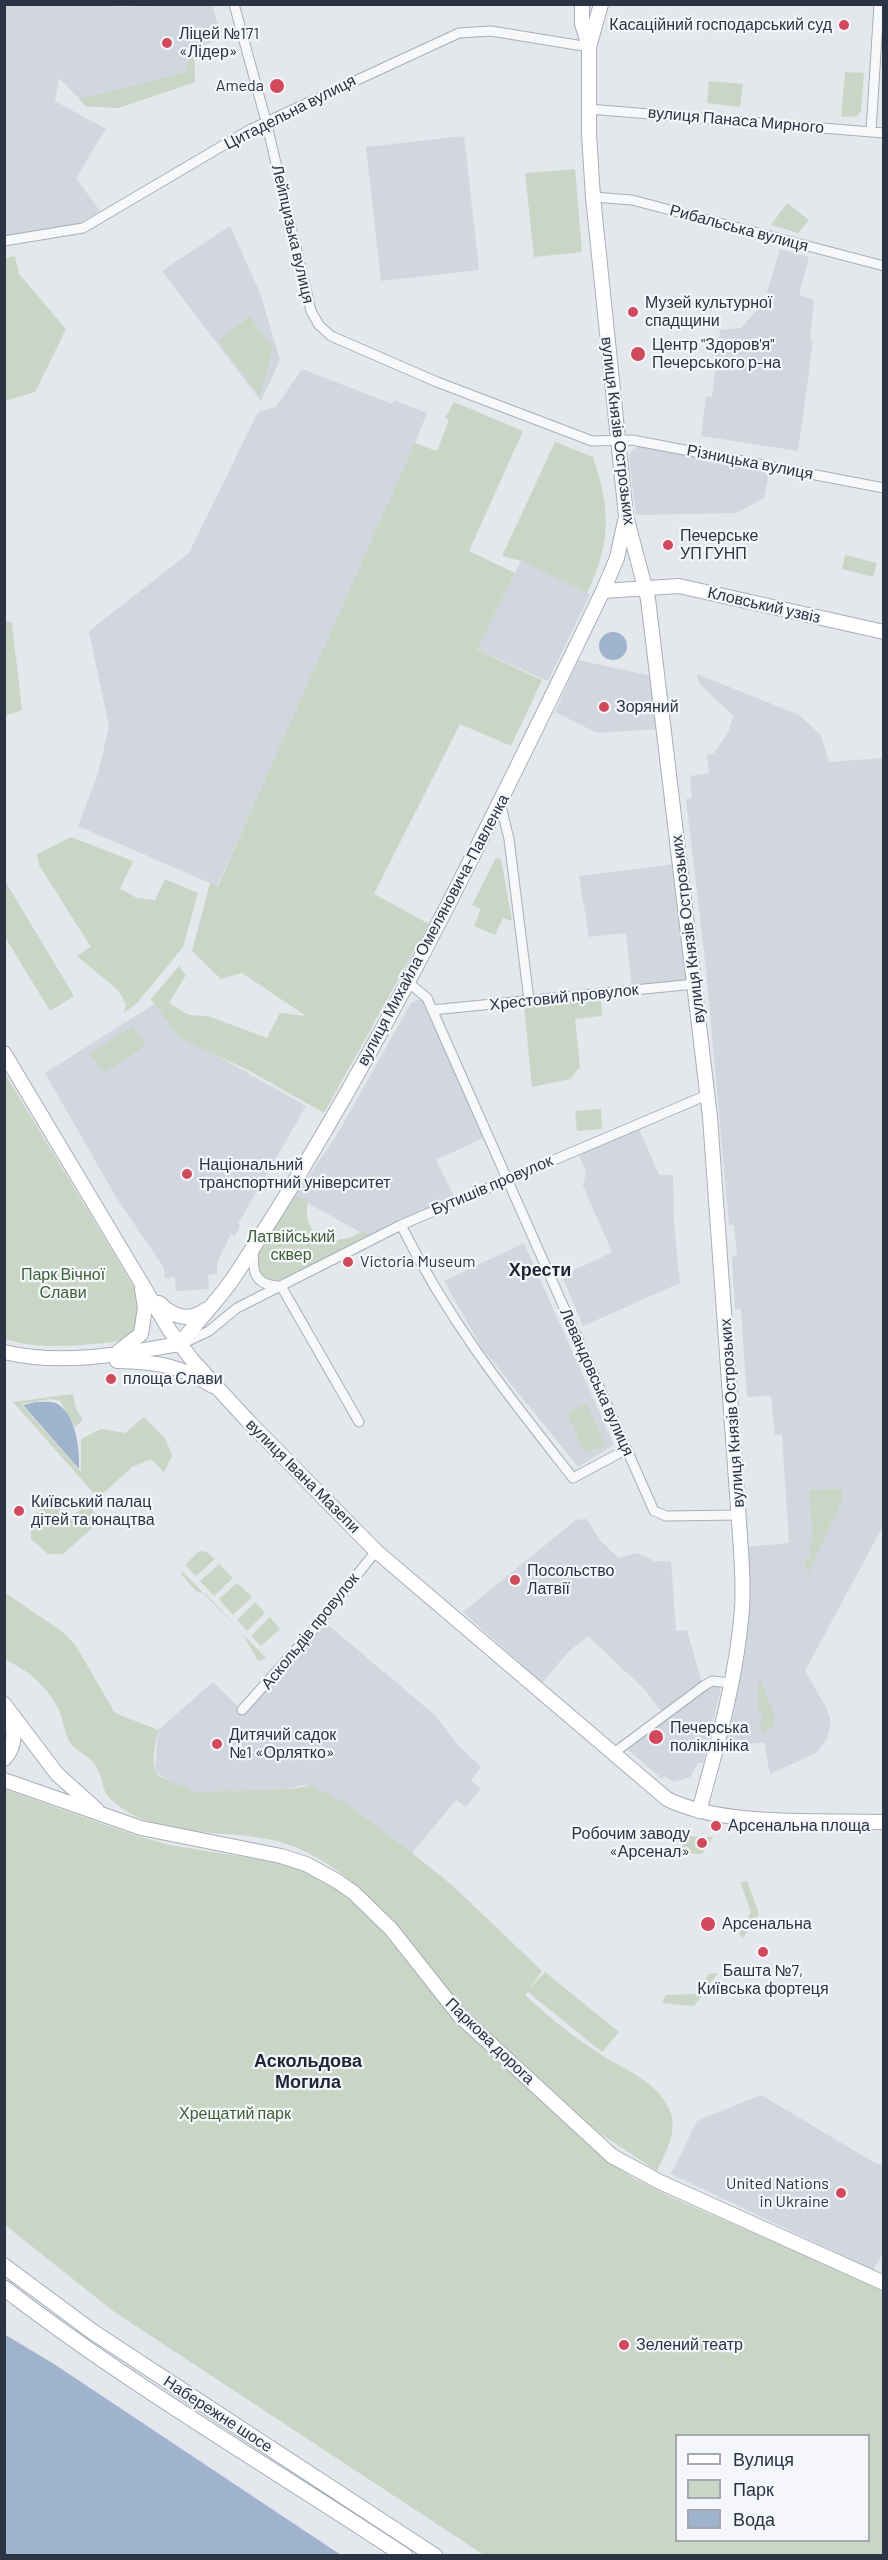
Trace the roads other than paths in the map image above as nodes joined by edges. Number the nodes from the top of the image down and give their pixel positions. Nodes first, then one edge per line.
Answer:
1 (234, 4) edge
2 (582, 4) edge
3 (601, 4) edge
4 (879, 4) edge
5 (589, 47) junction
6 (588, 109) junction
7 (266, 122) junction
8 (871, 131) junction
9 (884, 133) edge
10 (593, 197) junction
11 (4, 241) edge
12 (884, 266) edge
13 (616, 440) junction
14 (884, 488) edge
15 (626, 516) junction
16 (644, 586) junction
17 (603, 591) junction
18 (884, 632) edge
19 (500, 802) junction
20 (409, 983) junction
21 (695, 984) junction
22 (529, 1000) junction
23 (432, 1010) junction
24 (4, 1053) edge
25 (707, 1095) junction
26 (508, 1178) junction
27 (401, 1225) junction
28 (255, 1243) junction
29 (142, 1283) junction
30 (281, 1286) junction
31 (216, 1303) junction
32 (180, 1344) junction
33 (4, 1352) edge
34 (112, 1355) junction
35 (87, 1357) junction
36 (222, 1392) junction
37 (359, 1422) dead end
38 (627, 1449) junction
39 (739, 1515) junction
40 (376, 1551) junction
41 (730, 1683) junction
42 (5, 1705) edge
43 (242, 1710) dead end
44 (615, 1752) junction
45 (4, 1759) edge
46 (4, 1780) edge
47 (699, 1811) junction
48 (104, 1815) junction
49 (884, 1822) edge
50 (4, 2266) edge
51 (884, 2283) edge
52 (4, 2288) edge
53 (405, 2556) edge
54 (435, 2556) edge

1 - 7 street, Лейпцизька вулиця
2 - 5 main road, вулиця Князів Острозьких
3 - 5 main road, вулиця Князів Острозьких
4 - 8 street
5 - 6 main road, вулиця Князів Острозьких
5 - 7 street, Цитадельна вулиця
6 - 8 street, вулиця Панаса Мирного
6 - 10 main road, вулиця Князів Острозьких
7 - 11 street, Цитадельна вулиця
7 - 13 street, Лейпцизька вулиця
8 - 9 street, вулиця Панаса Мирного
10 - 12 street, Рибальська вулиця
10 - 13 main road, вулиця Князів Острозьких
13 - 14 street, Різницька вулиця
13 - 15 main road, вулиця Князів Острозьких
15 - 16 main road, вулиця Князів Острозьких
15 - 17 main road, вулиця Михайла Омеляновича-Павленка
16 - 17 main road
16 - 18 main road, Кловський узвіз
16 - 21 main road, вулиця Князів Острозьких
17 - 19 main road, вулиця Михайла Омеляновича-Павленка
19 - 20 main road, вулиця Михайла Омеляновича-Павленка
19 - 22 street
20 - 23 street, Левандовська вулиця
20 - 28 main road, вулиця Михайла Омеляновича-Павленка
21 - 22 street, Хрестовий провулок
21 - 25 main road, вулиця Князів Острозьких
22 - 23 street, Хрестовий провулок
23 - 26 street, Левандовська вулиця
24 - 29 main road, вулиця Івана Мазепи
25 - 26 street, Бутишів провулок
25 - 39 main road, вулиця Князів Острозьких
26 - 27 street, Бутишів провулок
26 - 38 street, Левандовська вулиця
27 - 30 street, Бутишів провулок
27 - 38 street
28 - 30 street
28 - 31 main road, вулиця Михайла Омеляновича-Павленка
29 - 31 main road
29 - 32 main road, вулиця Івана Мазепи
29 - 34 main road
30 - 32 street, Бутишів провулок
30 - 37 street
31 - 32 main road, вулиця Михайла Омеляновича-Павленка
32 - 34 main road
32 - 36 main road, вулиця Івана Мазепи
33 - 35 main road
34 - 35 main road
35 - 36 main road
36 - 40 main road, вулиця Івана Мазепи
38 - 39 street, Левандовська вулиця
39 - 41 main road, вулиця Князів Острозьких
40 - 43 street, Аскольдів провулок
40 - 44 main road, вулиця Івана Мазепи
41 - 44 street
41 - 47 main road, вулиця Князів Острозьких
42 - 45 main road
42 - 48 main road
44 - 47 main road, вулиця Івана Мазепи
46 - 48 main road, Паркова дорога
47 - 49 main road, вулиця Івана Мазепи
48 - 51 main road, Паркова дорога
50 - 54 main road, Набережне шосе
52 - 53 main road, Набережне шосе

